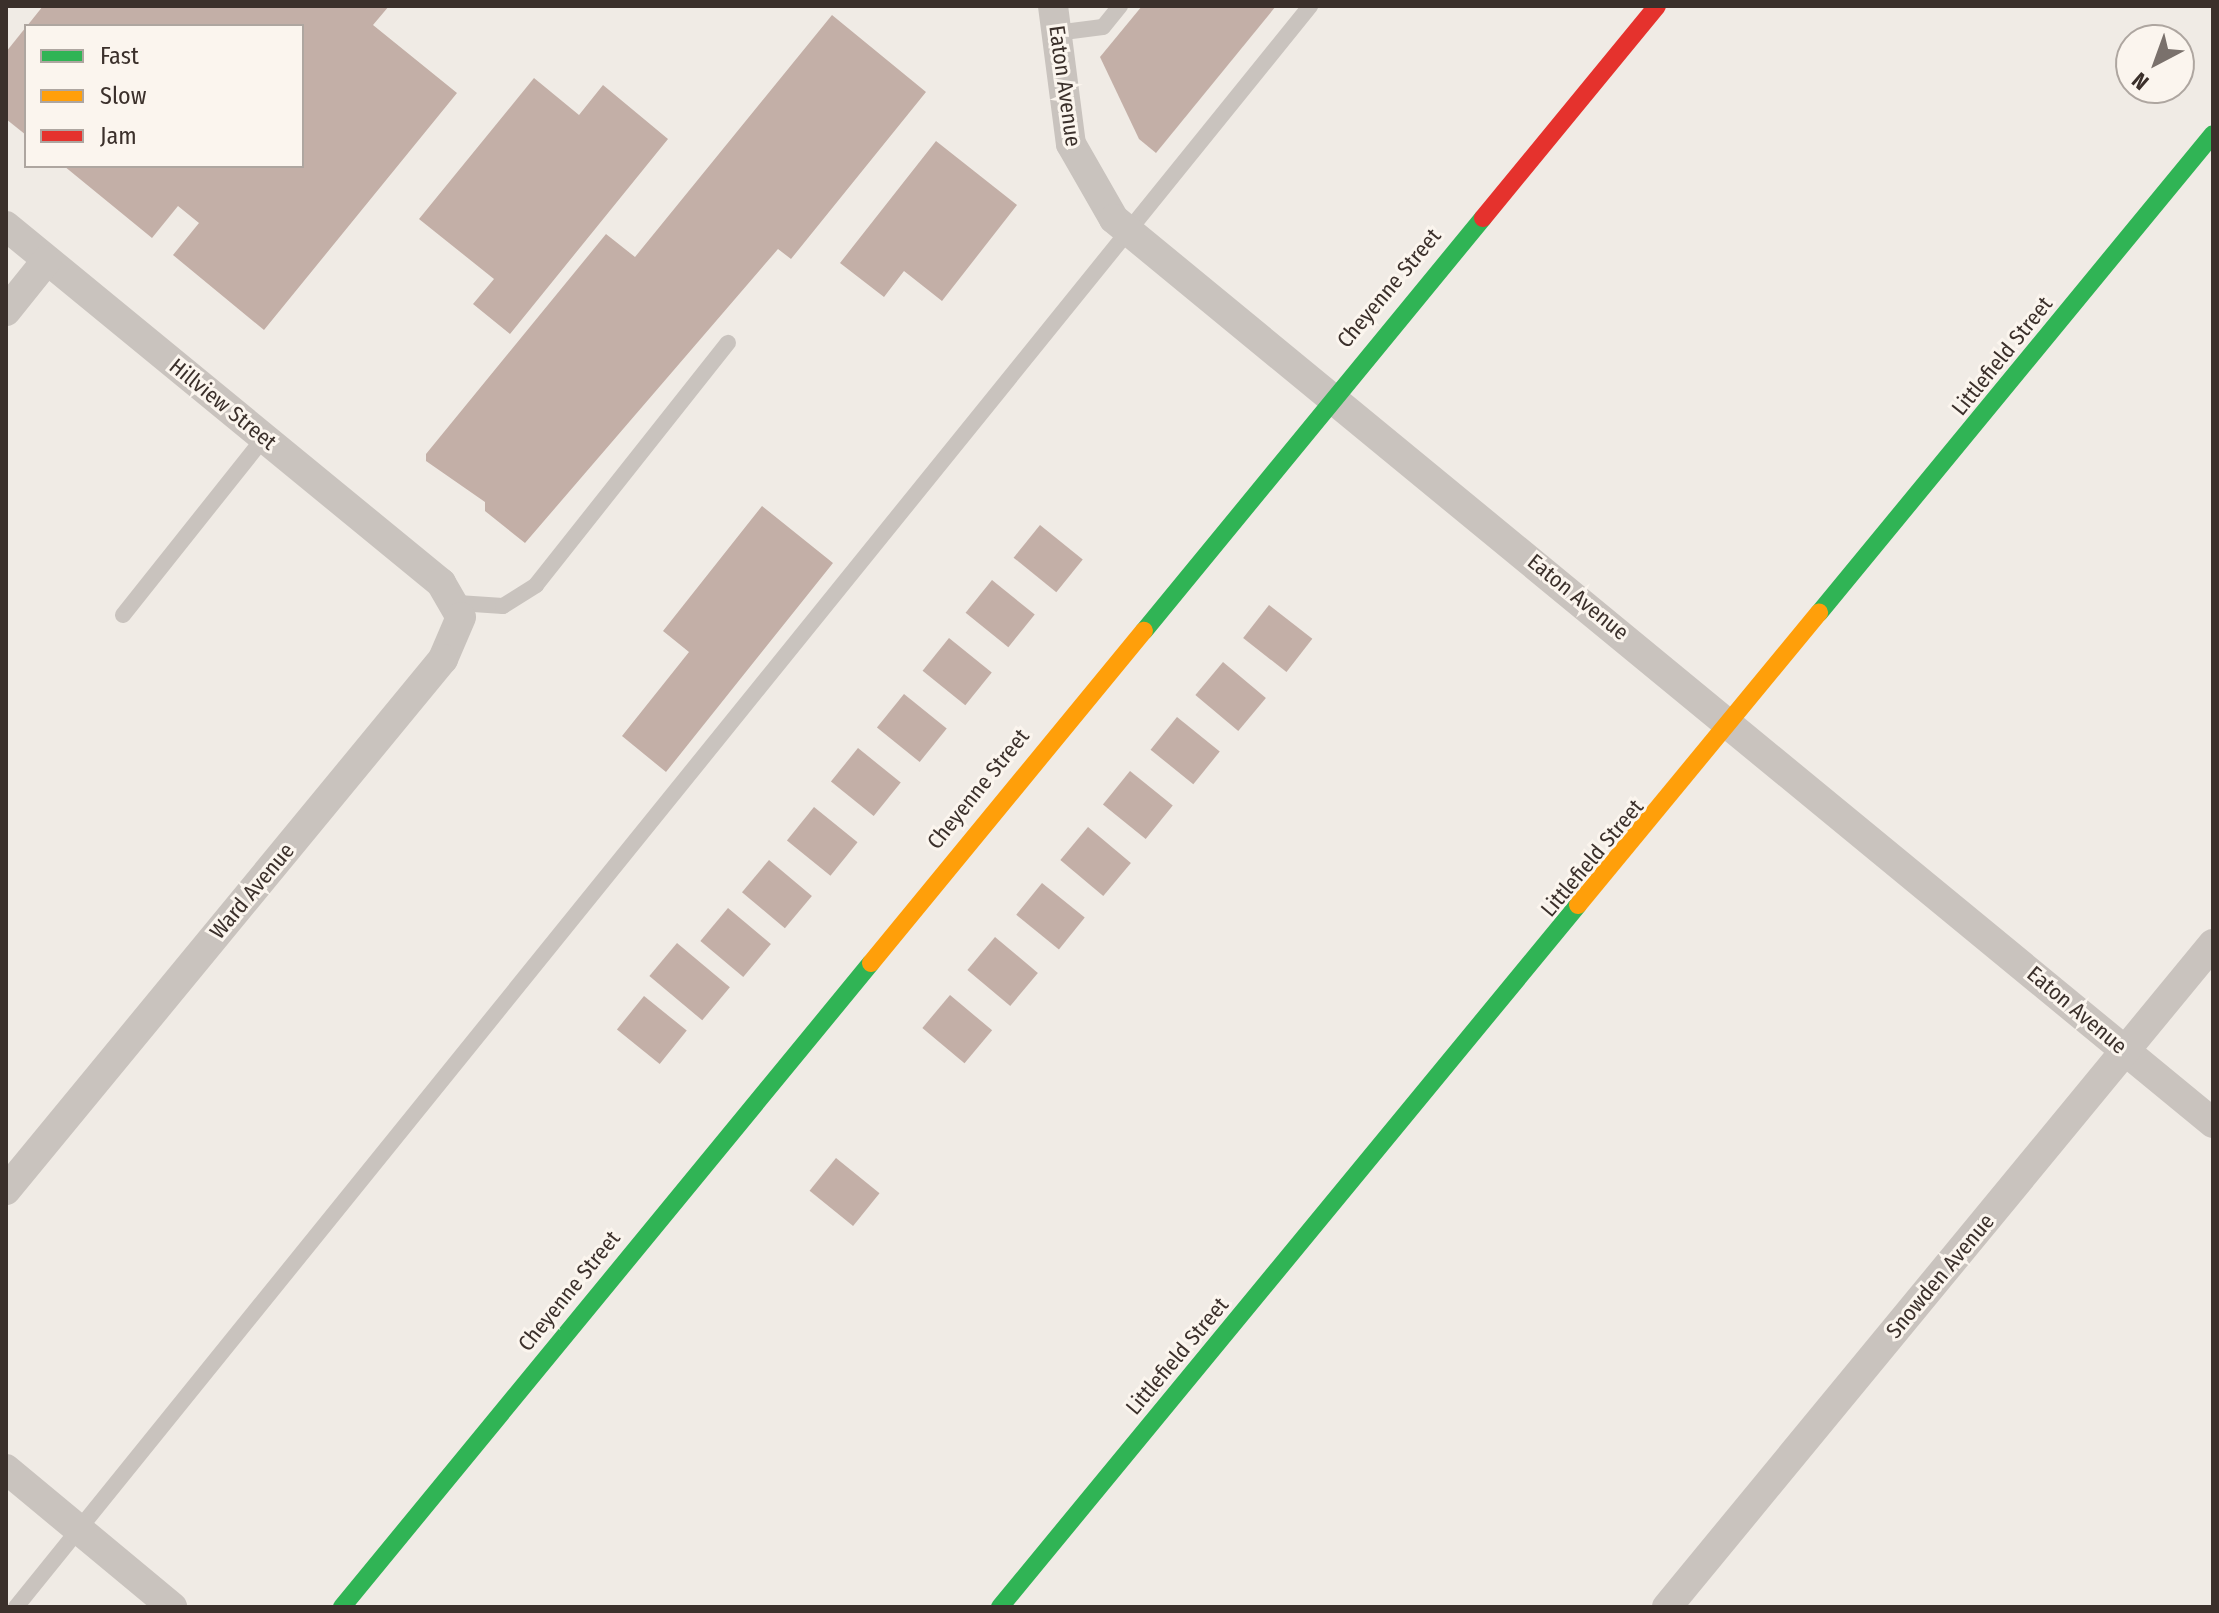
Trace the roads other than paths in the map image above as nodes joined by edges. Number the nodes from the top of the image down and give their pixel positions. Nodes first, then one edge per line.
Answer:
1 (1120, 6) edge
2 (1310, 6) edge
3 (1657, 6) edge
4 (1055, 20) edge
5 (2213, 134) edge
6 (6, 226) edge
7 (1130, 232) junction
8 (47, 260) junction
9 (6, 311) edge
10 (728, 343) dead end
11 (1330, 397) junction
12 (264, 438) junction
13 (450, 593) junction
14 (123, 615) dead end
15 (1732, 726) junction
16 (2213, 944) edge
17 (2126, 1051) junction
18 (2213, 1123) edge
19 (6, 1190) edge
20 (6, 1469) edge
21 (78, 1529) junction
22 (16, 1607) edge
23 (172, 1607) edge
24 (342, 1607) edge
25 (1000, 1607) edge
26 (1667, 1607) edge

1 - 4 lane
2 - 7 lane
3 - 11 street, Cheyenne Street
4 - 7 street, Eaton Avenue
5 - 15 street, Littlefield Street
6 - 8 street, Hillview Street
7 - 11 street, Eaton Avenue
7 - 21 lane
8 - 9 street
8 - 12 street, Hillview Street
10 - 13 lane
11 - 15 street, Eaton Avenue
11 - 24 street, Cheyenne Street
12 - 13 street, Hillview Street
12 - 14 lane
13 - 19 street, Ward Avenue
15 - 17 street, Eaton Avenue
15 - 25 street, Littlefield Street
16 - 17 street, Snowden Avenue
17 - 18 street, Eaton Avenue
17 - 26 street, Snowden Avenue
20 - 21 street
21 - 22 lane
21 - 23 street

